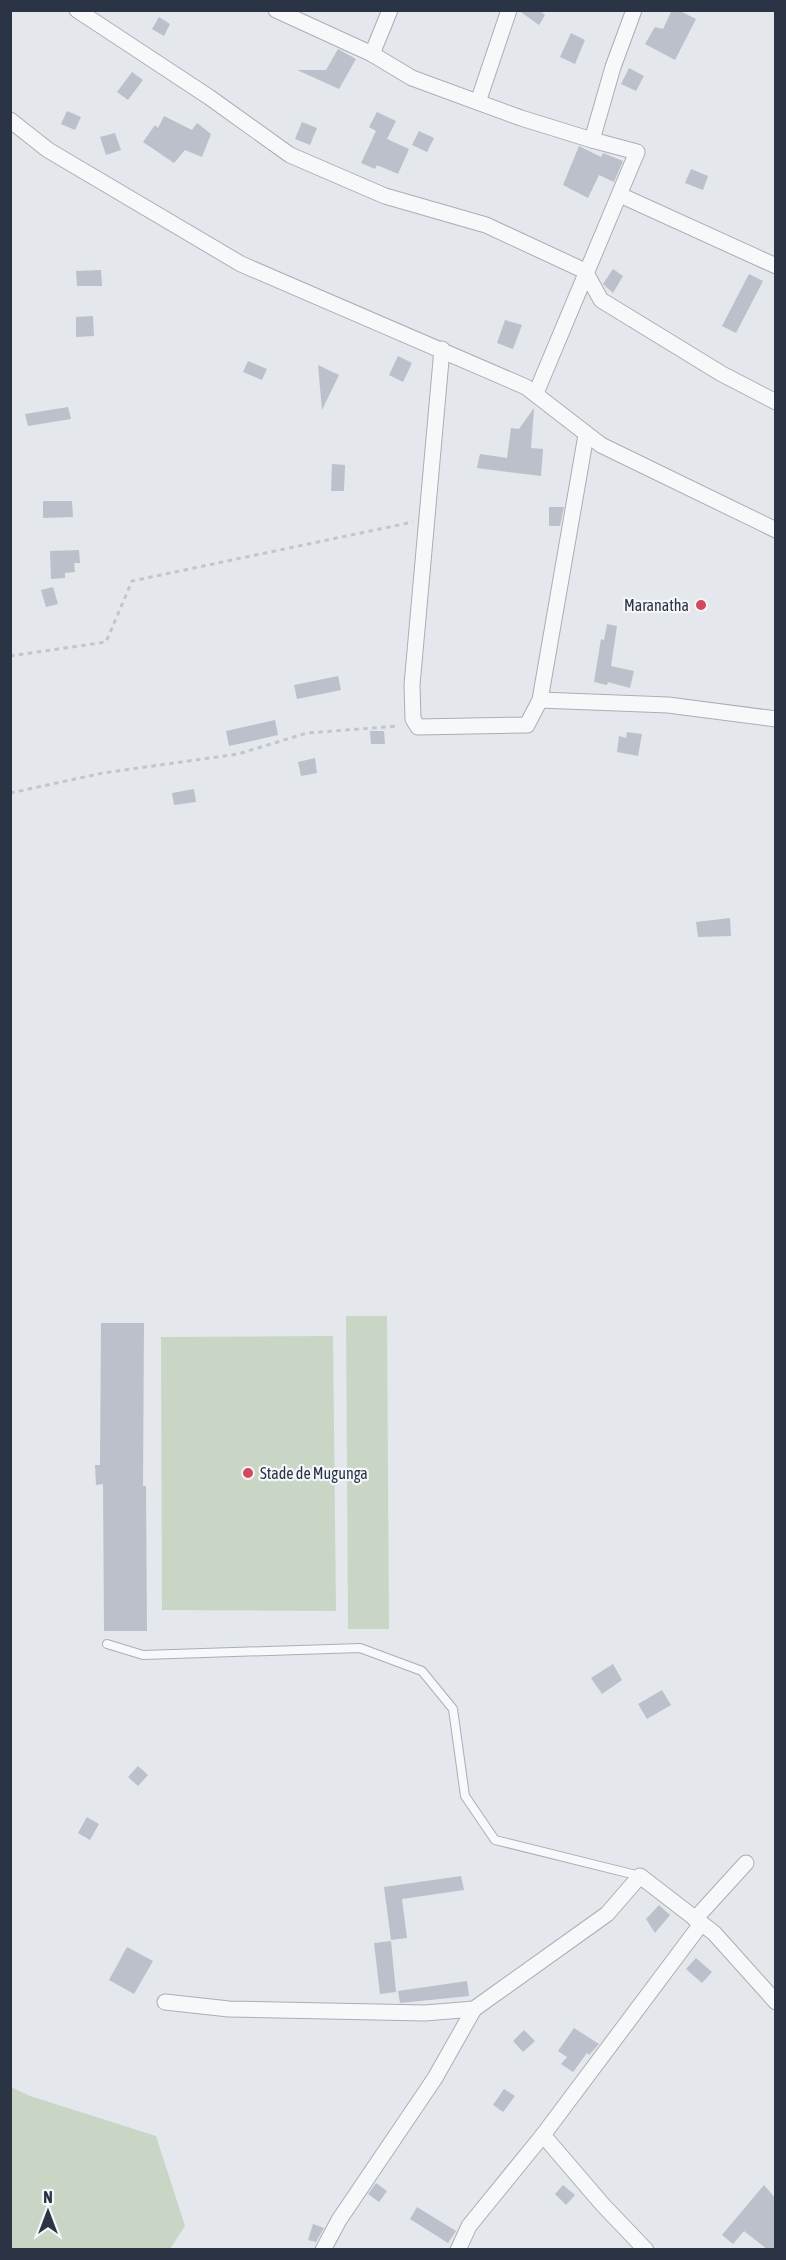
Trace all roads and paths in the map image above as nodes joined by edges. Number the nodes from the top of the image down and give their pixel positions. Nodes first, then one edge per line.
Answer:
1 (77, 10) edge
2 (276, 10) edge
3 (390, 10) edge
4 (509, 10) edge
5 (634, 10) edge
6 (372, 54) junction
7 (477, 102) junction
8 (10, 120) edge
9 (592, 140) junction
10 (620, 195) junction
11 (776, 266) edge
12 (585, 271) junction
13 (442, 349) junction
14 (536, 393) junction
15 (776, 402) edge
16 (586, 435) junction
17 (426, 519) junction
18 (776, 530) edge
19 (10, 656) edge
20 (540, 700) junction
21 (776, 719) edge
22 (418, 727) junction
23 (10, 793) edge
24 (107, 1644) dead end
25 (746, 1863) dead end
26 (640, 1876) junction
27 (698, 1921) junction
28 (165, 2002) dead end
29 (776, 2002) edge
30 (474, 2009) junction
31 (543, 2135) junction
32 (323, 2250) edge
33 (458, 2250) edge
34 (646, 2250) edge

1 - 12 street
2 - 6 street
3 - 6 street
4 - 7 street
5 - 9 street
6 - 7 street
7 - 9 street
8 - 13 street
9 - 10 street
10 - 11 street
10 - 12 street
12 - 14 street
12 - 15 street
13 - 14 street
13 - 17 street
14 - 16 street
16 - 18 street
16 - 20 street
17 - 19 path
17 - 22 street
20 - 21 street
20 - 22 street
22 - 23 path
24 - 26 lane
25 - 27 street
26 - 27 street
26 - 30 street
27 - 29 street
27 - 31 street
28 - 30 street
30 - 32 street
31 - 33 street
31 - 34 street

